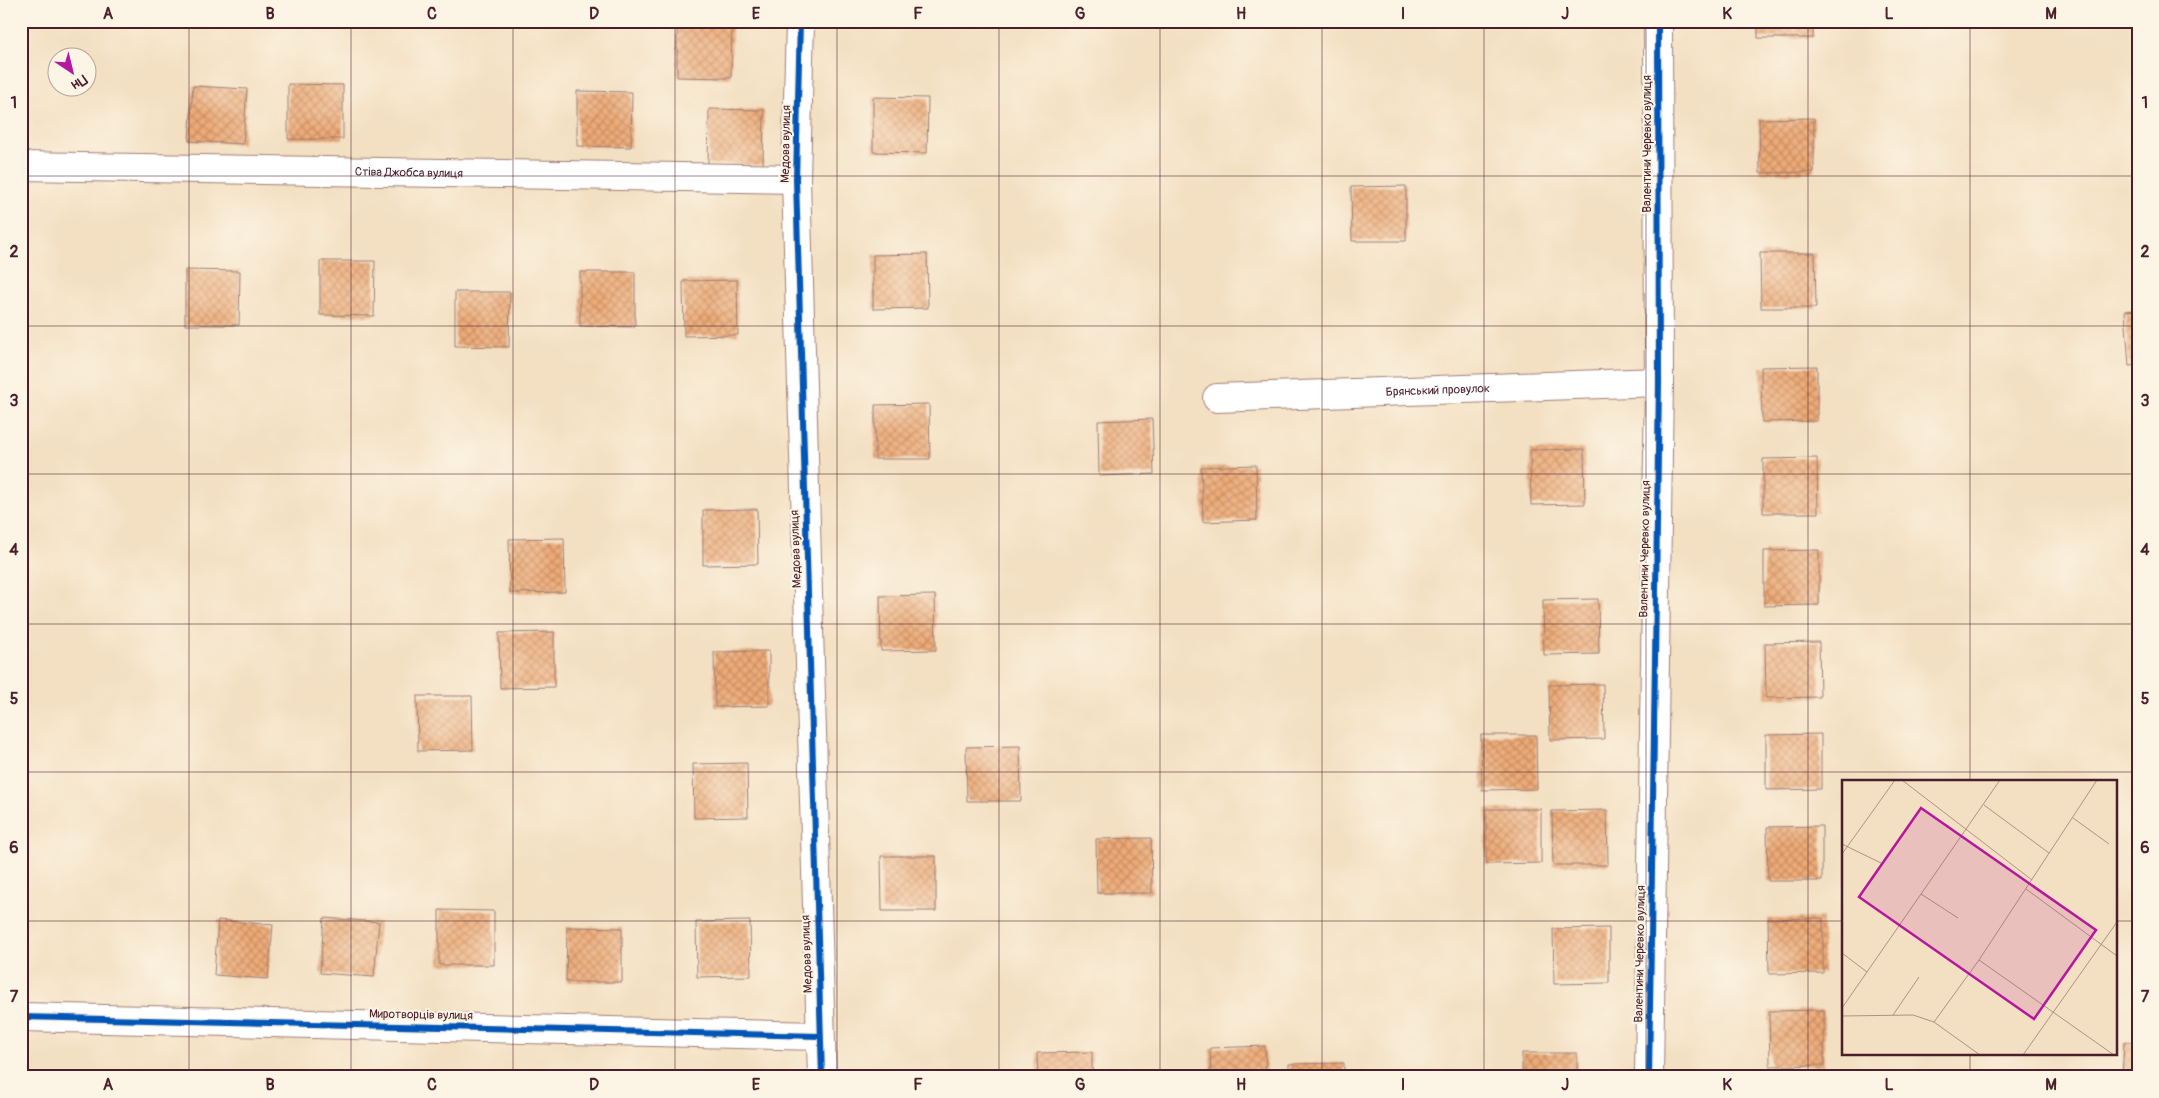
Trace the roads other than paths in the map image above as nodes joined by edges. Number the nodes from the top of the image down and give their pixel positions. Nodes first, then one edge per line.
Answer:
1 (800, 21) edge
2 (1658, 21) edge
3 (21, 166) edge
4 (796, 179) junction
5 (1659, 382) junction
6 (1217, 398) dead end
7 (21, 1018) edge
8 (820, 1036) junction
9 (822, 1077) edge
10 (1649, 1077) edge

1 - 4 street, Медова вулиця
2 - 5 street, Валентини Черевко вулиця
3 - 4 street, Стіва Джобса вулиця
4 - 8 street, Медова вулиця
5 - 6 street, Брянський провулок
5 - 10 street, Валентини Черевко вулиця
7 - 8 street, Миротворців вулиця
8 - 9 street, Медова вулиця

